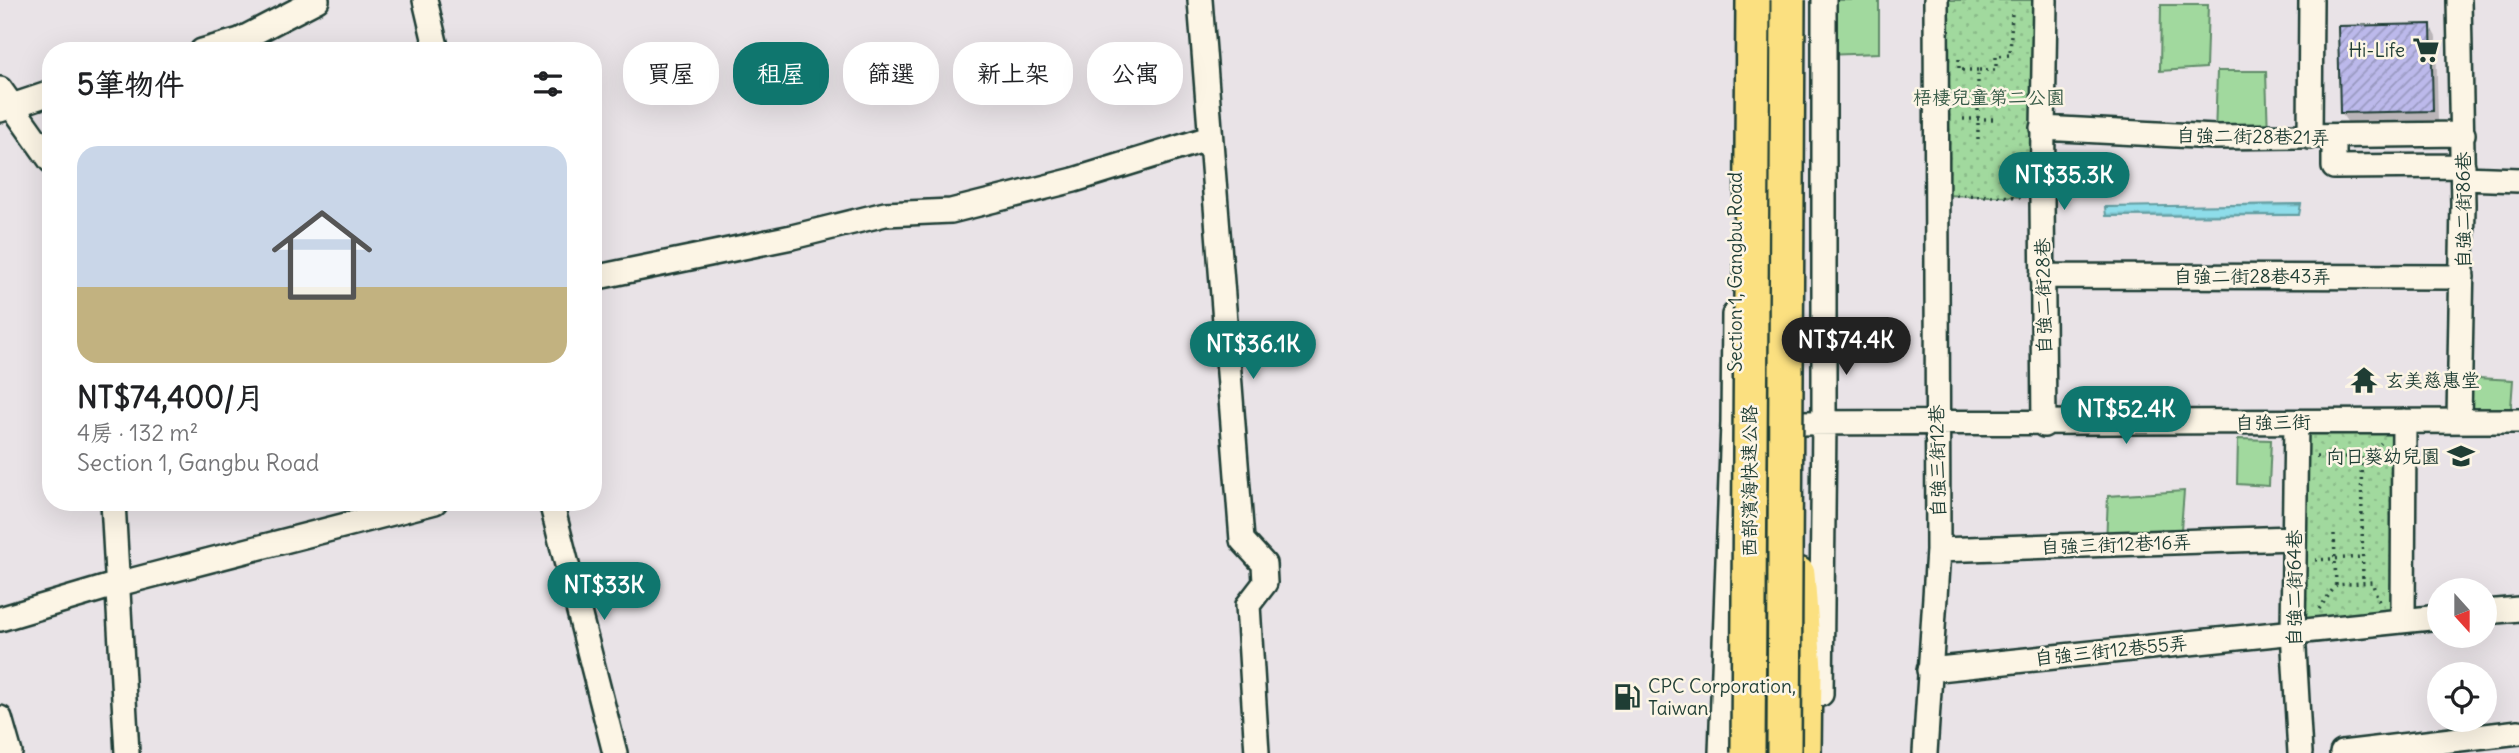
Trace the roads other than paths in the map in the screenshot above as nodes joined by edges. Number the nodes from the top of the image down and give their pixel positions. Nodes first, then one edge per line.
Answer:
1 (317, 0) edge
2 (425, 0) edge
3 (1200, 0) edge
4 (1737, 0) edge
5 (1753, 0) edge
6 (1772, 0) edge
7 (1788, 0) edge
8 (1824, 0) edge
9 (1936, 0) edge
10 (2045, 0) edge
11 (2311, 0) edge
12 (2459, 0) edge
13 (247, 42) edge
14 (436, 42) edge
15 (42, 94) edge
16 (3, 101) edge
17 (2042, 128) junction
18 (2463, 134) junction
19 (2310, 137) junction
20 (1210, 138) junction
21 (2334, 138) junction
22 (42, 150) edge
23 (2463, 172) junction
24 (2519, 180) edge
25 (602, 276) edge
26 (2042, 276) junction
27 (2462, 276) junction
28 (2459, 420) junction
29 (2404, 421) junction
30 (2519, 421) edge
31 (2296, 422) junction
32 (1733, 423) junction
33 (1767, 424) junction
34 (1824, 424) junction
35 (1937, 425) junction
36 (2044, 425) junction
37 (1785, 467) junction
38 (1749, 473) junction
39 (114, 511) edge
40 (400, 511) edge
41 (553, 511) edge
42 (2293, 538) junction
43 (1938, 550) junction
44 (118, 584) junction
45 (2519, 609) edge
46 (2497, 611) edge
47 (2427, 618) edge
48 (0, 619) edge
49 (2403, 620) junction
50 (2293, 631) junction
51 (1929, 670) junction
52 (0, 718) edge
53 (2519, 733) edge
54 (10, 753) edge
55 (127, 753) edge
56 (615, 753) edge
57 (1257, 753) edge
58 (1721, 753) edge
59 (1735, 753) edge
60 (1748, 753) edge
61 (1764, 753) edge
62 (1784, 753) edge
63 (1804, 753) edge
64 (1820, 753) edge
65 (1925, 753) edge
66 (2300, 753) edge
67 (2342, 753) edge

1 - 13 street
2 - 14 street
3 - 20 street
4 - 32 street, Section 1, Gangbu Road
5 - 38 highway, 西部濱海快速公路, bridge
6 - 33 street, Section 1, Gangbu Road
7 - 37 highway, 西部濱海快速公路, bridge
8 - 34 street
9 - 35 street, 自強三街12巷
10 - 17 street, 自強二街28巷
11 - 19 street
12 - 18 street, 自強二街86巷
15 - 16 street
16 - 22 street
17 - 19 street, 自強二街28巷21弄
17 - 26 street, 自強二街28巷
18 - 21 street, 自強二街28巷21弄
18 - 23 street, 自強二街86巷
19 - 21 street, 自強二街28巷21弄
20 - 25 street
20 - 57 street
21 - 23 street
23 - 24 street
23 - 27 street, 自強二街86巷
26 - 27 street, 自強二街28巷43弄
26 - 36 street, 自強二街28巷
27 - 28 street, 自強二街86巷
28 - 29 street, 自強三街
28 - 30 street, 自強三街
29 - 31 street, 自強三街
29 - 49 street
31 - 36 street, 自強三街
31 - 42 street, 自強二街64巷
32 - 33 street, 自強三街
32 - 58 street, Section 1, Gangbu Road
33 - 34 street, 自強三街
33 - 61 street, Section 1, Gangbu Road
34 - 35 street, 自強三街
34 - 64 street
35 - 36 street, 自強三街
35 - 43 street, 自強三街12巷
37 - 62 highway, 西部濱海快速公路, bridge
37 - 63 highway, bridge
38 - 59 highway, bridge
38 - 60 highway, 西部濱海快速公路, bridge
39 - 44 street
40 - 44 street
41 - 56 street
42 - 43 street, 自強三街12巷16弄
42 - 50 street, 自強二街64巷
43 - 51 street, 自強三街12巷
44 - 48 street
44 - 55 street
45 - 46 street
47 - 49 street, 自強三街12巷55弄
49 - 50 street, 自強三街12巷55弄
50 - 51 street, 自強三街12巷55弄
50 - 66 street, 自強二街64巷
51 - 65 street, 自強三街12巷
52 - 54 street
53 - 67 street

